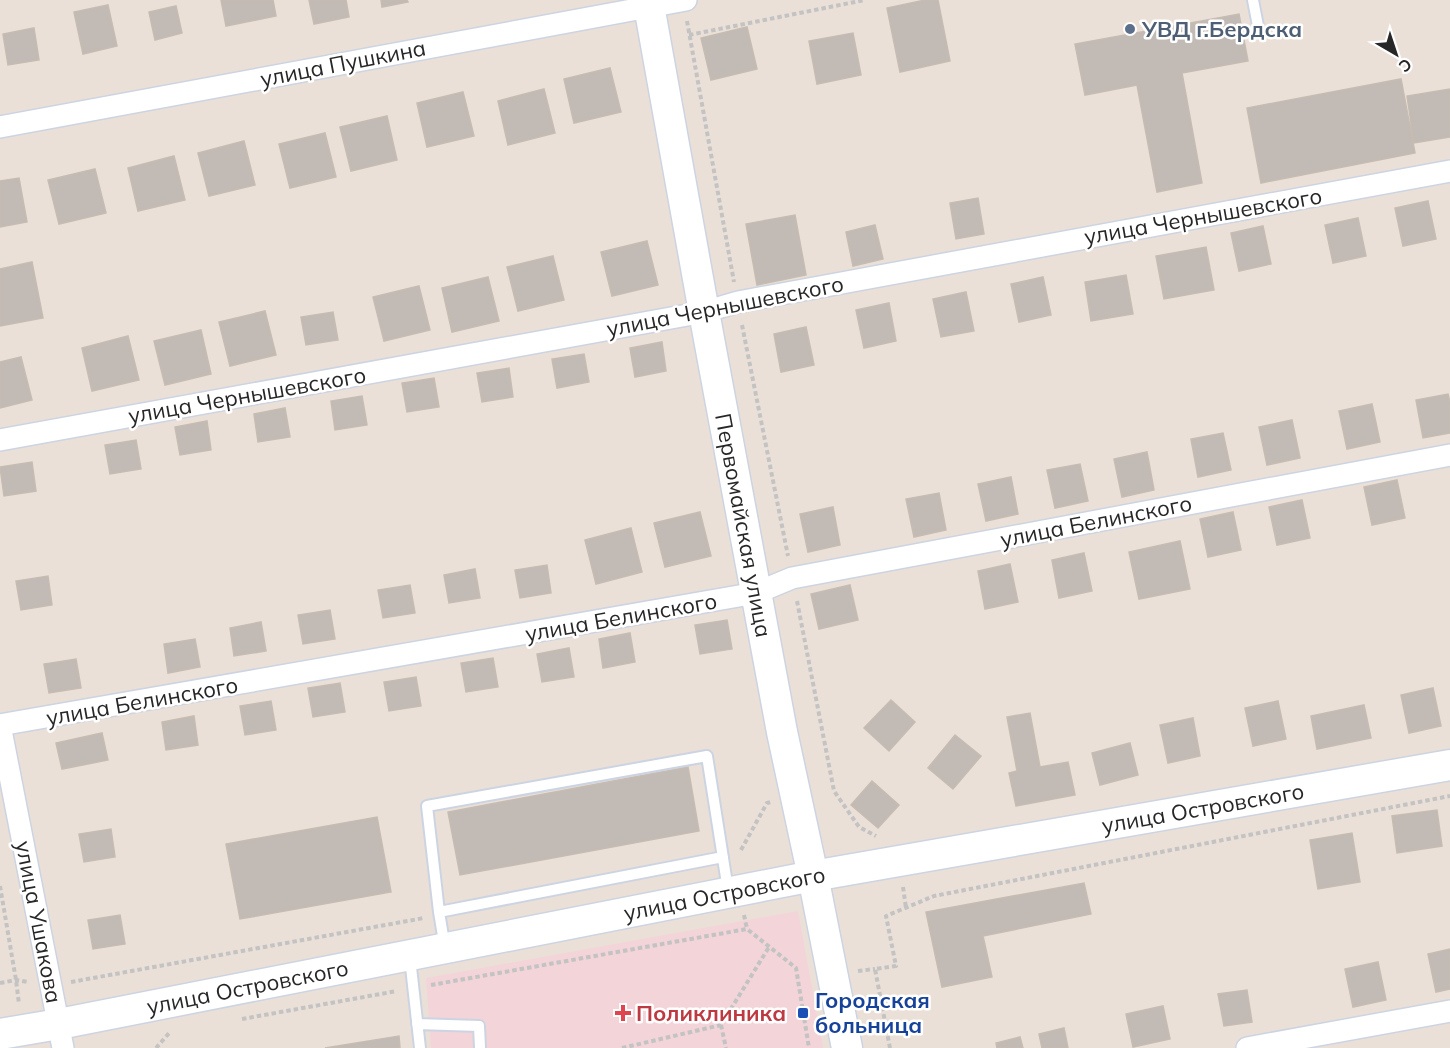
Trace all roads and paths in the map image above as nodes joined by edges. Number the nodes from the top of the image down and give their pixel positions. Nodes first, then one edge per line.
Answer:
1 (684, 0) edge
2 (864, 0) edge
3 (1253, 0) edge
4 (648, 3) edge
5 (1259, 31) dead end
6 (689, 35) junction
7 (0, 127) edge
8 (1450, 171) edge
9 (738, 302) junction
10 (704, 312) junction
11 (0, 440) edge
12 (1450, 455) edge
13 (792, 578) junction
14 (756, 594) junction
15 (0, 725) edge
16 (1450, 765) edge
17 (1450, 796) edge
18 (878, 838) dead end
19 (723, 857) junction
20 (813, 876) junction
21 (0, 886) edge
22 (728, 892) junction
23 (439, 912) junction
24 (769, 947) junction
25 (446, 948) junction
26 (410, 955) junction
27 (413, 988) junction
28 (1450, 1011) edge
29 (237, 1020) dead end
30 (417, 1024) junction
31 (721, 1025) junction
32 (11, 1032) edge
33 (159, 1034) dead end
34 (61, 1036) edge
35 (156, 1048) edge
36 (420, 1048) edge
37 (480, 1048) edge
38 (622, 1048) edge
39 (726, 1048) edge
40 (809, 1048) edge
41 (847, 1048) edge
42 (890, 1048) edge
43 (1247, 1048) edge

1 - 4 street, улица Пушкина
1 - 6 path
2 - 6 path
3 - 5 lane
4 - 7 street, улица Пушкина
4 - 10 street, Первомайская улица
6 - 9 path
8 - 9 street, улица Чернышевского
9 - 10 street, улица Чернышевского
9 - 13 path
10 - 11 street, улица Чернышевского
10 - 14 street, Первомайская улица
12 - 13 street, улица Белинского
13 - 14 street, улица Белинского
13 - 18 path
14 - 15 street, улица Белинского
14 - 20 street, Первомайская улица
15 - 34 street, улица Ушакова
16 - 20 street, улица Островского
17 - 42 path
19 - 22 lane
19 - 23 lane
19 - 23 lane
20 - 22 street, улица Островского
20 - 41 street, Первомайская улица
21 - 32 path
22 - 25 street, улица Островского
23 - 25 lane
24 - 27 path
24 - 31 path
24 - 40 path
25 - 26 street, улица Островского
26 - 27 lane
26 - 34 street, улица Островского
27 - 29 path
27 - 30 lane
28 - 43 street
30 - 36 lane
30 - 37 lane
31 - 38 path
31 - 39 path
32 - 34 street, улица Островского
33 - 35 path

